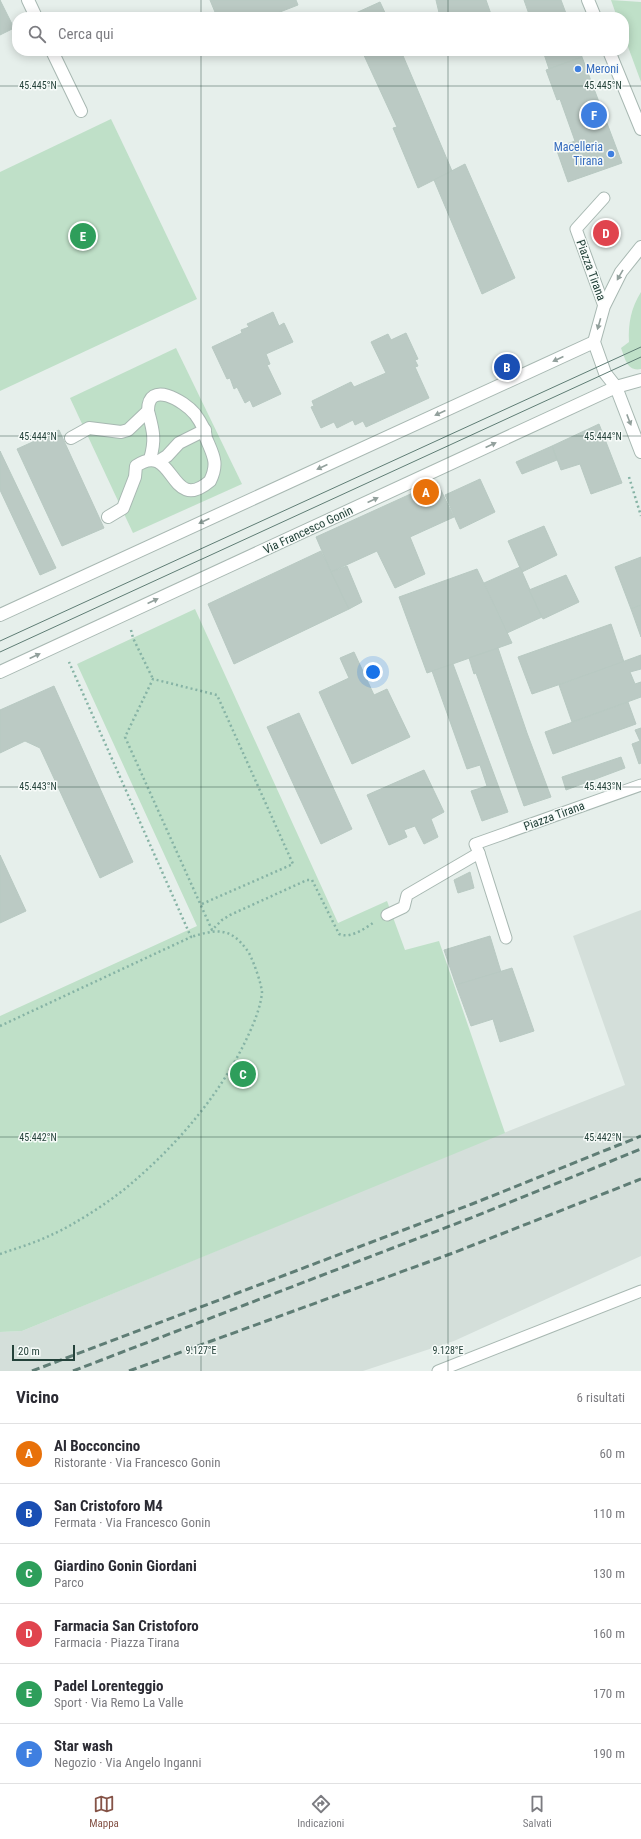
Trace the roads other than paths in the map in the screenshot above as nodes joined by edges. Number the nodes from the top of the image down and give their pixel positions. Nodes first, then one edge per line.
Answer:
1 (28, 0) edge
2 (588, 0) edge
3 (34, 12) edge
4 (593, 12) edge
5 (54, 56) edge
6 (611, 56) edge
7 (81, 111) dead end
8 (641, 129) edge
9 (604, 198) dead end
10 (641, 247) edge
11 (604, 306) junction
12 (594, 342) junction
13 (641, 380) edge
14 (616, 387) junction
15 (148, 411) junction
16 (205, 430) junction
17 (71, 438) dead end
18 (641, 452) edge
19 (155, 460) junction
20 (108, 517) dead end
21 (0, 615) edge
22 (0, 672) edge
23 (641, 785) edge
24 (479, 853) junction
25 (387, 915) road end
26 (506, 938) dead end
27 (641, 1291) edge
28 (438, 1371) edge

1 - 3 street
2 - 4 street
5 - 7 street
6 - 8 street
9 - 11 lane, Piazza Tirana
10 -> 11 street, Piazza Tirana
11 -> 12 street, Piazza Tirana
12 - 14 street
12 -> 21 street
13 - 14 street
14 -> 18 street
22 -> 14 street, Via Francesco Gonin
15 - 16 street
15 - 17 street
15 - 19 street
16 - 19 street
16 - 19 street
19 - 20 street
23 - 24 lane, Piazza Tirana
24 - 25 lane
24 - 26 lane
27 - 28 lane

